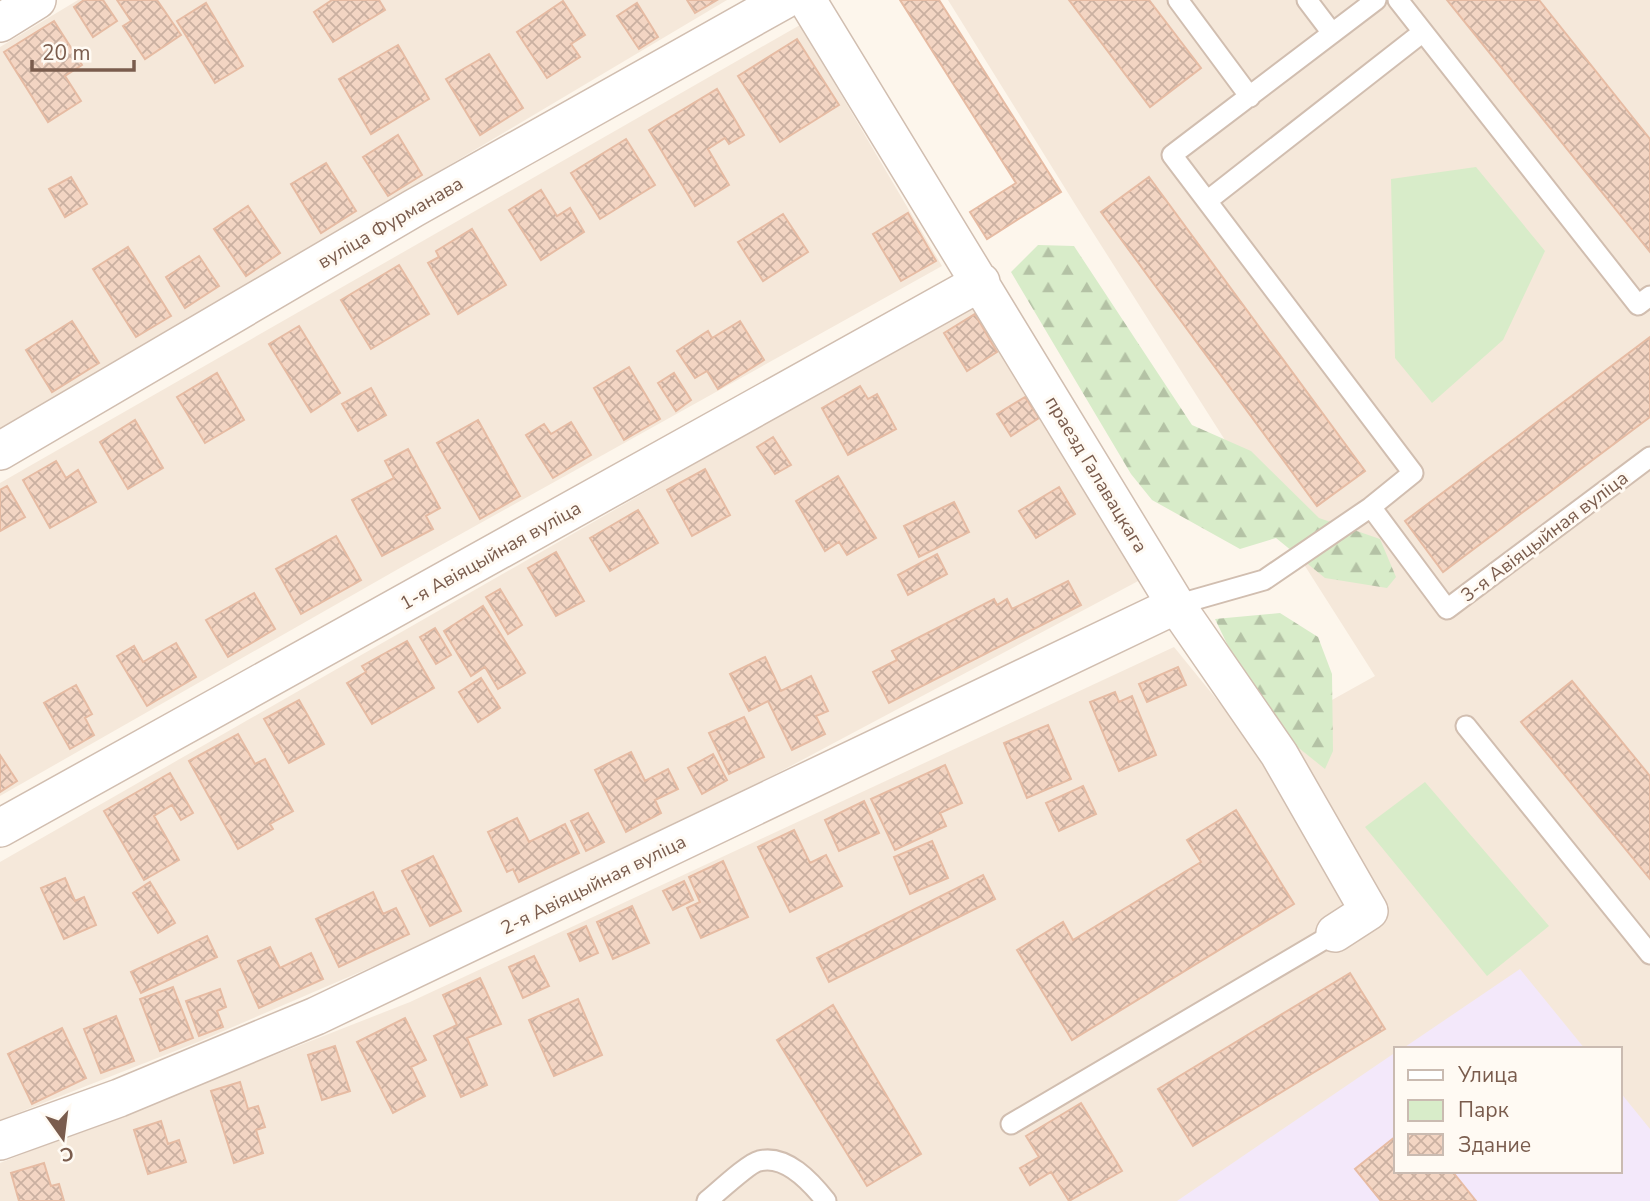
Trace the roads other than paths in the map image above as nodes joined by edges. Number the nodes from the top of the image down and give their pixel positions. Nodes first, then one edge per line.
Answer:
1 (37, 0) edge
2 (784, 0) edge
3 (807, 0) edge
4 (1178, 0) edge
5 (1307, 0) edge
6 (1376, 0) edge
7 (1398, 0) edge
8 (0, 23) edge
9 (1423, 32) junction
10 (1332, 33) junction
11 (1250, 97) junction
12 (1207, 201) junction
13 (981, 282) junction
14 (1650, 296) edge
15 (0, 451) edge
16 (1650, 457) edge
17 (1371, 508) junction
18 (1177, 605) junction
19 (1466, 726) dead end
20 (0, 828) edge
21 (1335, 933) joint
22 (1650, 954) edge
23 (1011, 1124) dead end
24 (0, 1141) edge
25 (707, 1201) edge
26 (826, 1201) edge

1 - 8 street
2 - 15 street, вуліца Фурманава
3 - 13 street, праезд Галавацкага
4 - 11 lane
5 - 10 lane
6 - 10 lane
7 - 9 lane
9 - 12 lane
9 - 14 lane
10 - 11 lane
11 - 12 lane
12 - 17 lane
13 - 18 street, праезд Галавацкага
13 - 20 street, 1-я Авіяцыйная вуліца
16 - 17 lane, 3-я Авіяцыйная вуліца
17 - 18 lane
18 - 21 street, праезд Галавацкага
18 - 24 street, 2-я Авіяцыйная вуліца
19 - 22 lane
21 - 23 lane
25 - 26 lane

